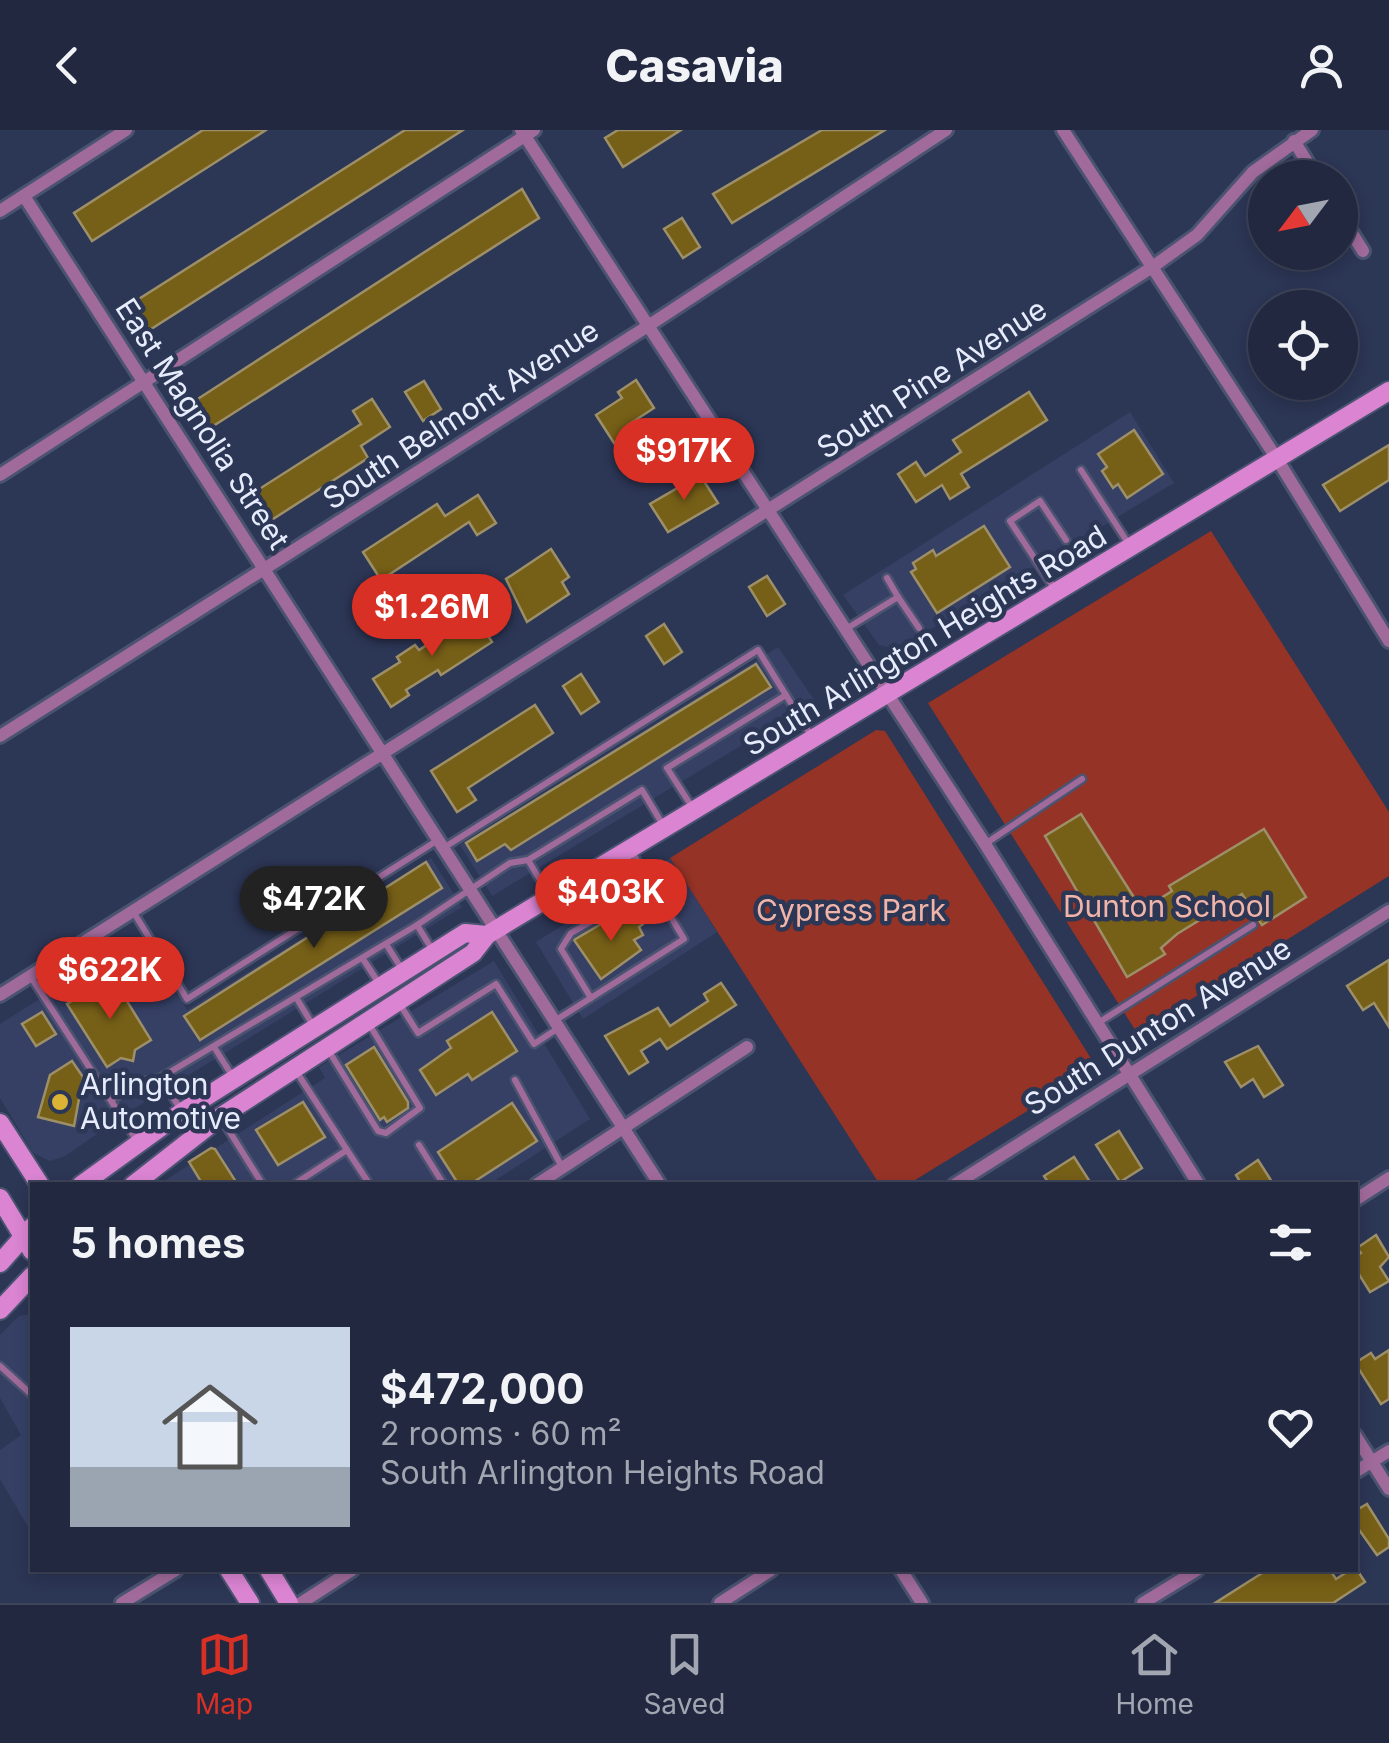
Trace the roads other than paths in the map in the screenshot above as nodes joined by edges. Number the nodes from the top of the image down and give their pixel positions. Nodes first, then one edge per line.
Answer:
1 (126, 130) edge
2 (946, 130) edge
3 (1063, 130) edge
4 (1312, 130) edge
5 (526, 132) edge
6 (1294, 141) junction
7 (1306, 160) edge
8 (24, 196) junction
9 (0, 211) edge
10 (1358, 242) edge
11 (1364, 251) dead end
12 (1151, 268) junction
13 (648, 326) junction
14 (145, 382) junction
15 (1389, 391) edge
16 (1278, 459) junction
17 (1081, 470) dead end
18 (0, 475) edge
19 (770, 513) junction
20 (1066, 540) dead end
21 (1132, 548) junction
22 (266, 569) junction
23 (887, 578) dead end
24 (1057, 594) junction
25 (898, 597) junction
26 (918, 628) dead end
27 (845, 629) junction
28 (1389, 641) edge
29 (786, 695) junction
30 (889, 696) junction
31 (0, 736) edge
32 (814, 741) junction
33 (386, 755) junction
34 (1082, 779) dead end
35 (695, 812) junction
36 (666, 830) junction
37 (442, 844) junction
38 (985, 844) junction
39 (631, 851) junction
40 (528, 860) junction
41 (652, 886) junction
42 (470, 888) junction
43 (552, 898) junction
44 (1389, 911) edge
45 (134, 914) junction
46 (1254, 924) dead end
47 (417, 926) junction
48 (491, 932) junction
49 (386, 944) junction
50 (434, 952) junction
51 (363, 958) junction
52 (404, 972) junction
53 (30, 977) junction
54 (380, 986) junction
55 (0, 996) edge
56 (591, 998) junction
57 (297, 999) junction
58 (396, 1000) junction
59 (366, 1020) junction
60 (1098, 1023) junction
61 (556, 1025) junction
62 (314, 1027) junction
63 (326, 1047) junction
64 (747, 1047) dead end
65 (214, 1048) junction
66 (294, 1068) junction
67 (1130, 1075) junction
68 (160, 1078) junction
69 (234, 1078) junction
70 (515, 1080) dead end
71 (111, 1100) junction
72 (182, 1112) junction
73 (220, 1117) junction
74 (0, 1123) edge
75 (624, 1128) junction
76 (138, 1142) junction
77 (418, 1145) dead end
78 (348, 1150) junction
79 (562, 1168) junction
80 (1389, 1178) edge
81 (38, 1182) edge
82 (84, 1182) edge
83 (137, 1182) edge
84 (261, 1182) edge
85 (298, 1182) edge
86 (368, 1182) edge
87 (442, 1182) edge
88 (541, 1182) edge
89 (658, 1182) edge
90 (959, 1182) edge
91 (1197, 1182) edge
92 (0, 1198) edge
93 (1358, 1198) edge
94 (29, 1238) edge
95 (0, 1263) edge
96 (30, 1278) edge
97 (0, 1310) edge
98 (0, 1366) edge
99 (30, 1393) edge
100 (1358, 1440) edge
101 (1389, 1451) edge
102 (1372, 1462) junction
103 (1358, 1470) edge
104 (1389, 1490) edge
105 (173, 1572) edge
106 (231, 1572) edge
107 (270, 1572) edge
108 (349, 1572) edge
109 (768, 1572) edge
110 (902, 1572) edge
111 (1194, 1572) edge
112 (122, 1603) edge
113 (250, 1603) edge
114 (289, 1603) edge
115 (301, 1603) edge
116 (720, 1603) edge
117 (922, 1603) edge
118 (1143, 1603) edge

1 - 8 street
2 - 13 street, South Belmont Avenue
3 - 12 street
4 - 6 street, South Pine Avenue
5 - 13 street
5 - 14 street
6 - 7 street
6 - 12 street, South Pine Avenue
8 - 9 street
8 - 14 street, East Magnolia Street
10 - 11 street
12 - 16 street
12 - 19 street, South Pine Avenue
13 - 19 street
13 - 22 street, South Belmont Avenue
14 - 18 street
14 - 22 street, East Magnolia Street
15 - 16 main road, South Arlington Heights Road
16 - 21 main road, South Arlington Heights Road
16 - 28 street
17 - 21 lane
19 - 27 street
19 - 33 street, South Pine Avenue
20 - 24 lane
21 - 24 main road, South Arlington Heights Road
22 - 31 street, South Belmont Avenue
22 - 33 street, East Magnolia Street
23 - 25 lane
24 - 30 main road, South Arlington Heights Road
25 - 26 lane
25 - 27 lane
27 - 30 street
29 - 32 lane
29 - 35 lane
29 - 37 lane
30 - 32 main road, South Arlington Heights Road
30 - 38 street
32 - 35 main road, South Arlington Heights Road
33 - 37 street, East Magnolia Street
33 - 45 street, South Pine Avenue
34 - 38 lane
35 - 36 main road, South Arlington Heights Road
36 - 39 main road, South Arlington Heights Road
36 - 40 lane
37 - 42 street, East Magnolia Street
37 - 45 lane
38 - 60 street
39 - 41 lane
39 - 43 main road, South Arlington Heights Road
40 - 42 lane
40 - 43 lane
41 - 56 lane
41 - 56 lane
42 - 47 lane
42 - 48 street, East Magnolia Street
43 - 48 main road, South Arlington Heights Road
44 - 67 street, South Dunton Avenue
45 - 53 street, South Pine Avenue
46 - 60 lane
47 - 49 lane
47 - 50 lane
48 - 50 main road, South Arlington Heights Road
48 - 58 main road, South Arlington Heights Road
48 - 61 street, East Magnolia Street
49 - 51 lane
49 - 52 lane
50 - 52 main road, South Arlington Heights Road
51 - 54 lane
51 - 57 lane
52 - 54 main road, South Arlington Heights Road
53 - 55 street, South Pine Avenue
53 - 71 lane
54 - 62 main road, South Arlington Heights Road
56 - 61 lane
57 - 62 lane
57 - 65 lane
58 - 59 main road, South Arlington Heights Road
58 - 61 lane
59 - 63 main road, South Arlington Heights Road
59 - 63 lane
60 - 67 street
61 - 75 street, East Magnolia Street
62 - 69 main road, South Arlington Heights Road
63 - 66 main road, South Arlington Heights Road
64 - 75 street
65 - 68 lane
65 - 69 lane
66 - 73 main road, South Arlington Heights Road
66 - 78 lane
67 - 90 street, South Dunton Avenue
67 - 91 street
68 - 71 lane
68 - 72 lane
69 - 72 main road, South Arlington Heights Road
70 - 79 lane
71 - 76 lane
72 - 76 main road, South Arlington Heights Road
73 - 83 main road, South Arlington Heights Road
73 - 84 lane
74 - 81 main road
75 - 79 street
75 - 89 street, East Magnolia Street
76 - 82 main road, South Arlington Heights Road
77 - 87 lane
78 - 85 lane
78 - 86 lane
79 - 88 street
80 - 93 street
92 - 94 main road
94 - 95 main road
96 - 97 main road
98 - 99 lane
100 - 102 street
101 - 102 street
102 - 103 street
102 - 104 street
105 - 112 street
106 - 113 main road
107 - 114 main road
108 - 115 street
109 - 116 street
110 - 117 street
111 - 118 street

